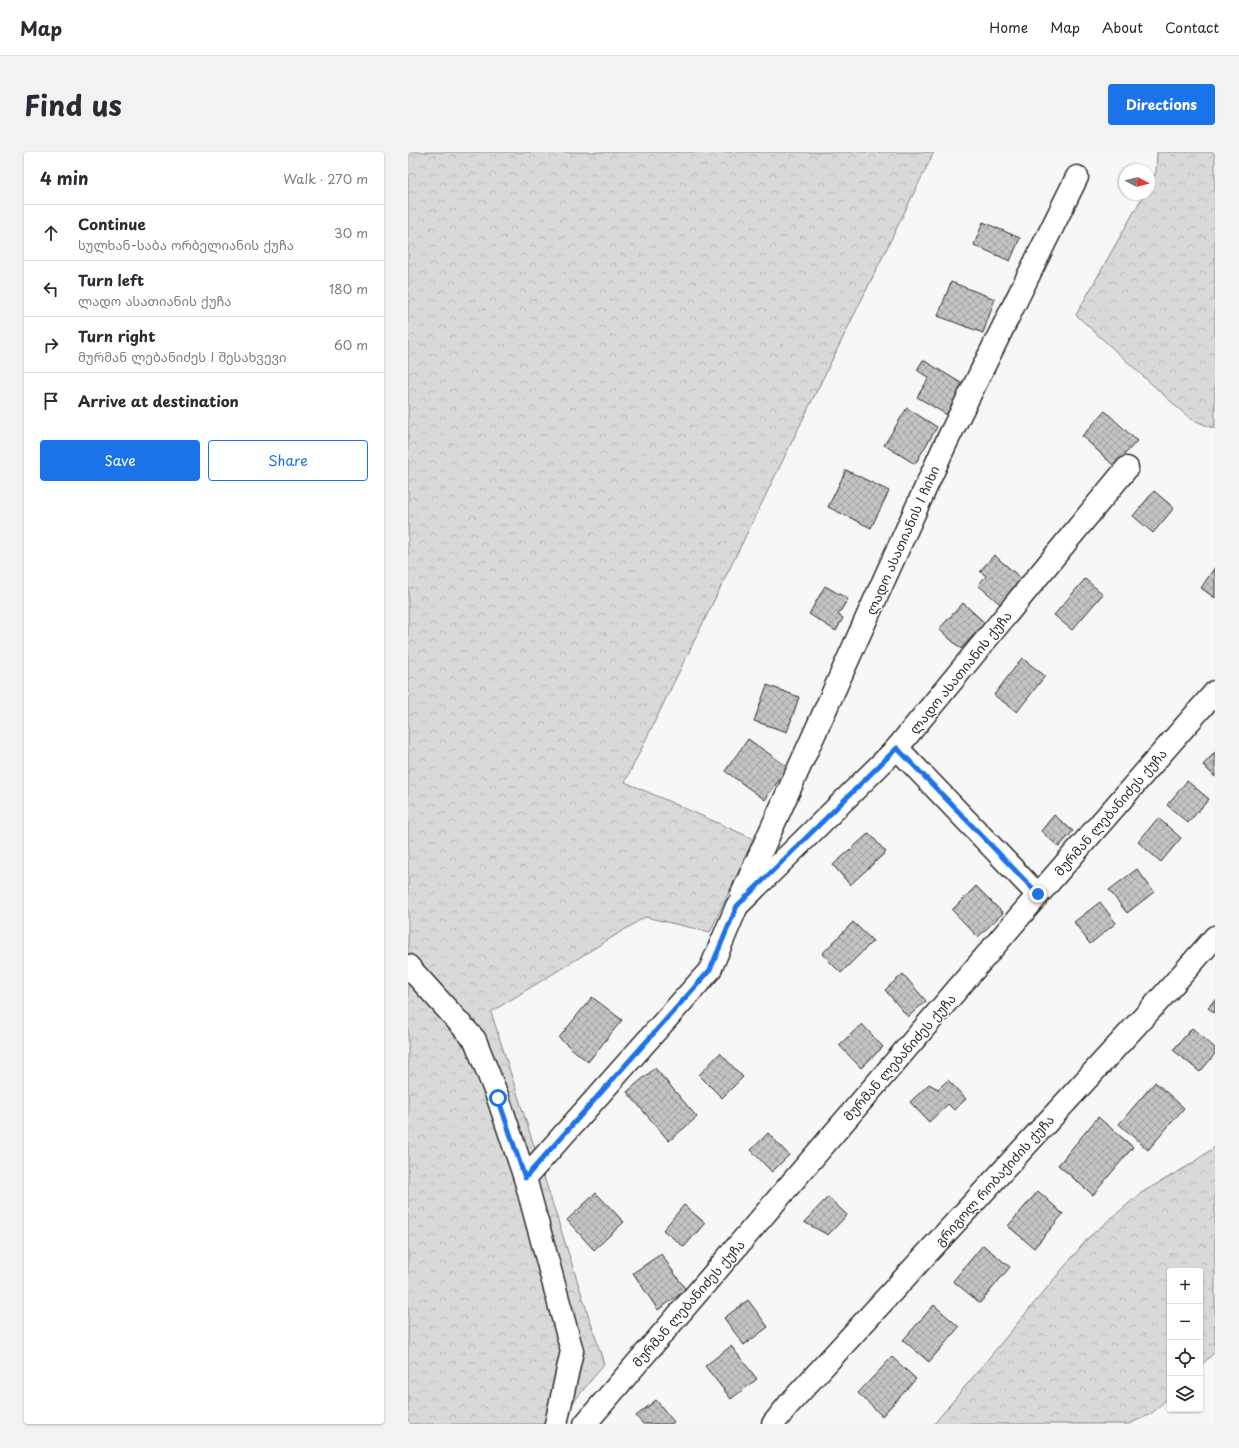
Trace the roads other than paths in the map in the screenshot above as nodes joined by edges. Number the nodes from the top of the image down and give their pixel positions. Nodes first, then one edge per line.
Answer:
1 (1077, 177) dead end
2 (1127, 468) dead end
3 (1215, 692) edge
4 (897, 748) junction
5 (1038, 894) junction
6 (737, 906) junction
7 (1215, 936) edge
8 (408, 966) edge
9 (525, 1178) junction
10 (556, 1424) edge
11 (585, 1424) edge
12 (773, 1424) edge

1 - 6 street, ლადო ასათიანის I ჩიხი
2 - 4 street, ლადო ასათიანის ქუჩა
3 - 5 street, მურმან ლებანიძეს ქუჩა
4 - 5 street
4 - 6 street, ლადო ასათიანის ქუჩა
5 - 11 street, მურმან ლებანიძეს ქუჩა
6 - 9 street, ლადო ასათიანის ქუჩა
7 - 12 street, გრიგოლ რობაქიძის ქუჩა
8 - 9 street
9 - 10 street

